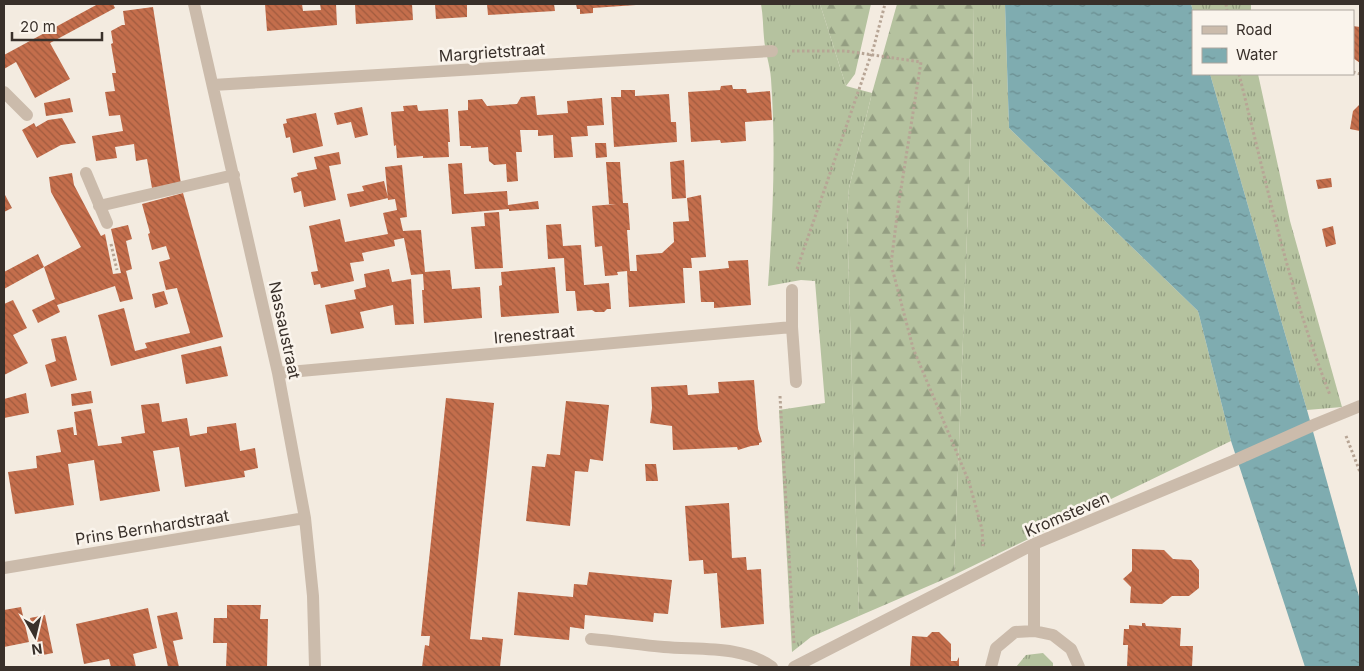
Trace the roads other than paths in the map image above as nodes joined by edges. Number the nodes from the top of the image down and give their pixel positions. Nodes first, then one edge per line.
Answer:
1 (194, 4) edge
2 (772, 51) road end
3 (213, 85) junction
4 (4, 92) edge
5 (27, 115) dead end
6 (86, 173) dead end
7 (234, 175) junction
8 (100, 206) junction
9 (107, 223) road end
10 (792, 290) road end
11 (792, 327) junction
12 (278, 373) junction
13 (796, 382) road end
14 (1360, 406) edge
15 (305, 518) junction
16 (1034, 544) junction
17 (4, 568) edge
18 (1034, 631) junction
19 (592, 639) dead end
20 (315, 667) edge
21 (772, 667) edge
22 (795, 667) edge
23 (991, 667) edge
24 (1079, 667) edge

1 - 3 street, Nassaustraat
2 - 3 street, Margrietstraat
3 - 7 street, Nassaustraat
4 - 5 street
6 - 8 street
7 - 8 street
7 - 12 street, Nassaustraat
8 - 9 street
10 - 11 street
11 - 12 street, Irenestraat
11 - 13 street
12 - 15 street, Nassaustraat
14 - 16 street, Kromsteven
15 - 17 street, Prins Bernhardstraat
15 - 20 street, Nassaustraat
16 - 18 street
16 - 22 street, Kromsteven
18 - 23 street
18 - 24 street
19 - 21 street

